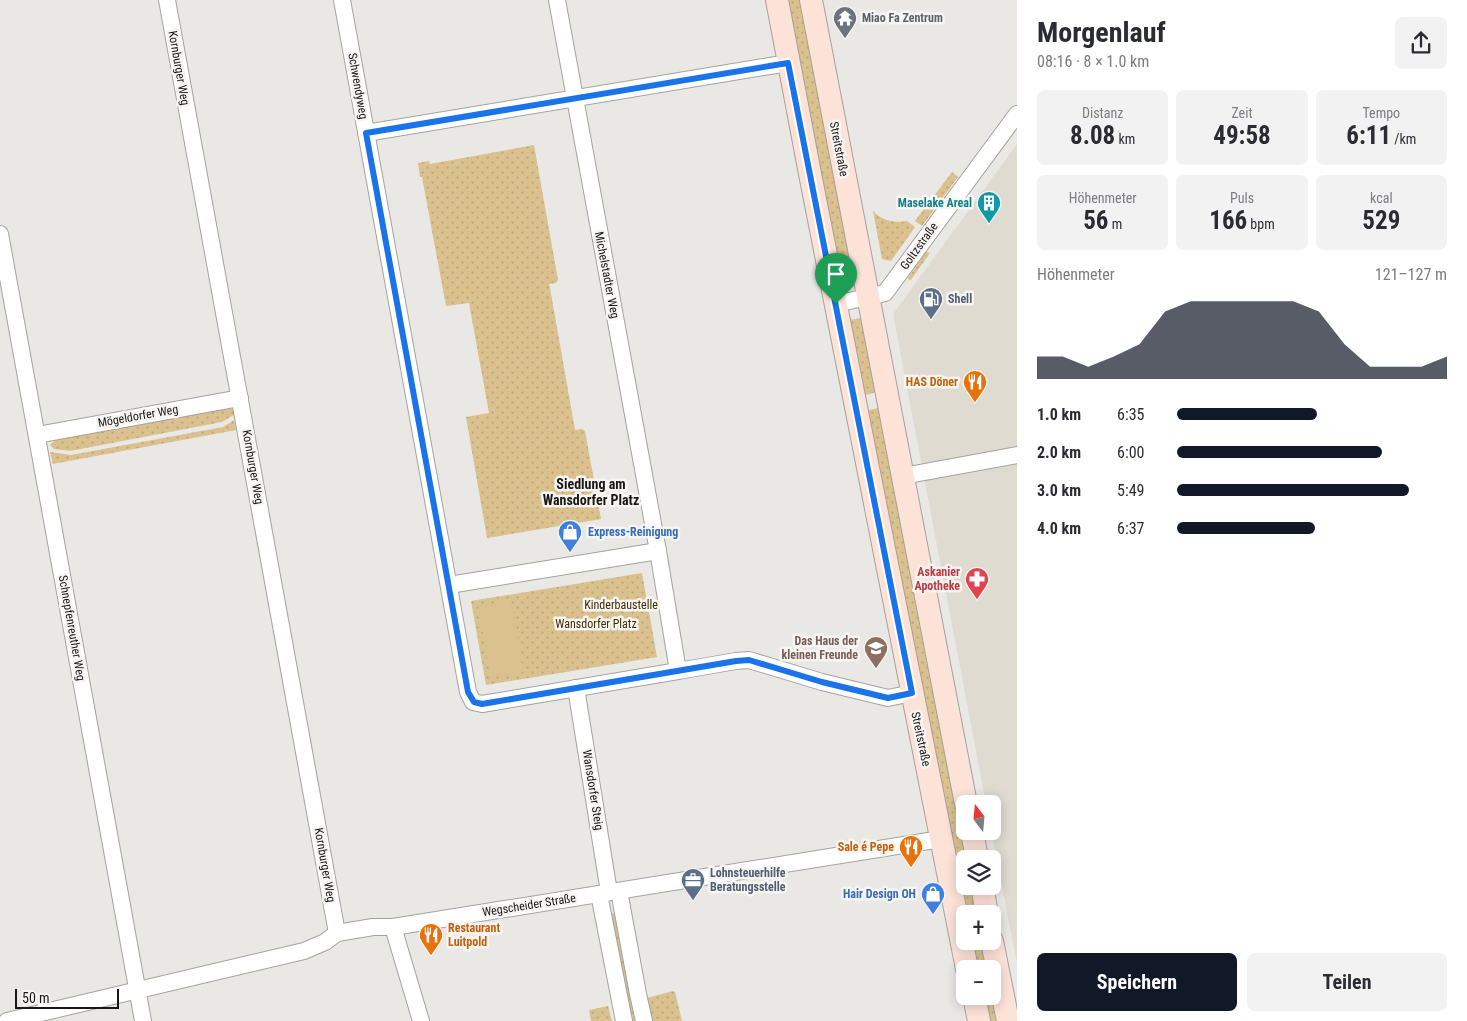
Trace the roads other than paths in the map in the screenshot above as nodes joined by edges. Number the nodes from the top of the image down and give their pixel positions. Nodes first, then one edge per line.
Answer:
1 (167, 0) edge
2 (342, 0) edge
3 (557, 0) edge
4 (777, 0) edge
5 (811, 0) edge
6 (788, 63) junction
7 (574, 100) junction
8 (1017, 114) edge
9 (366, 133) junction
10 (0, 234) edge
11 (868, 297) junction
12 (836, 304) junction
13 (240, 398) junction
14 (37, 435) junction
15 (1017, 455) edge
16 (904, 476) junction
17 (658, 551) junction
18 (448, 585) junction
19 (678, 672) junction
20 (576, 688) junction
21 (912, 693) junction
22 (964, 795) edge
23 (940, 839) junction
24 (609, 892) junction
25 (392, 926) junction
26 (337, 934) junction
27 (994, 950) edge
28 (965, 960) edge
29 (138, 990) junction
30 (976, 1005) edge
31 (7, 1021) edge
32 (143, 1021) edge
33 (421, 1021) edge
34 (624, 1021) edge
35 (644, 1021) edge
36 (979, 1021) edge
37 (1008, 1021) edge

1 - 13 street, Kornburger Weg
2 - 9 street, Schwendyweg
3 - 7 street, Michelstadter Weg
4 - 6 main road, Streitstraße
5 - 11 main road, Streitstraße
6 - 7 street
6 - 12 main road, Streitstraße
7 - 9 street
7 - 17 street, Michelstadter Weg
8 - 11 street, Goltzstraße
9 - 18 street, Schwendyweg
10 - 14 street, Schnepfenreuther Weg
11 - 12 street
11 - 16 main road, Streitstraße
12 - 21 main road, Streitstraße
13 - 14 street, Mögeldorfer Weg
13 - 26 street, Kornburger Weg
14 - 29 street, Schnepfenreuther Weg
15 - 16 street
16 - 22 main road, Streitstraße
17 - 18 street
17 - 19 street
18 - 20 street
19 - 20 street
19 - 21 street
20 - 24 street, Wansdorfer Steig
21 - 23 main road, Streitstraße
23 - 24 street, Wegscheider Straße
23 - 28 main road, Streitstraße
24 - 25 street, Wegscheider Straße
24 - 34 street, Wansdorfer Steig
24 - 35 street, Wansdorfer Steig
25 - 26 street, Wegscheider Straße
25 - 33 street
26 - 29 street, Wegscheider Straße
27 - 37 main road
29 - 31 street, Wegscheider Straße
29 - 32 street, Schnepfenreuther Weg
30 - 36 main road

